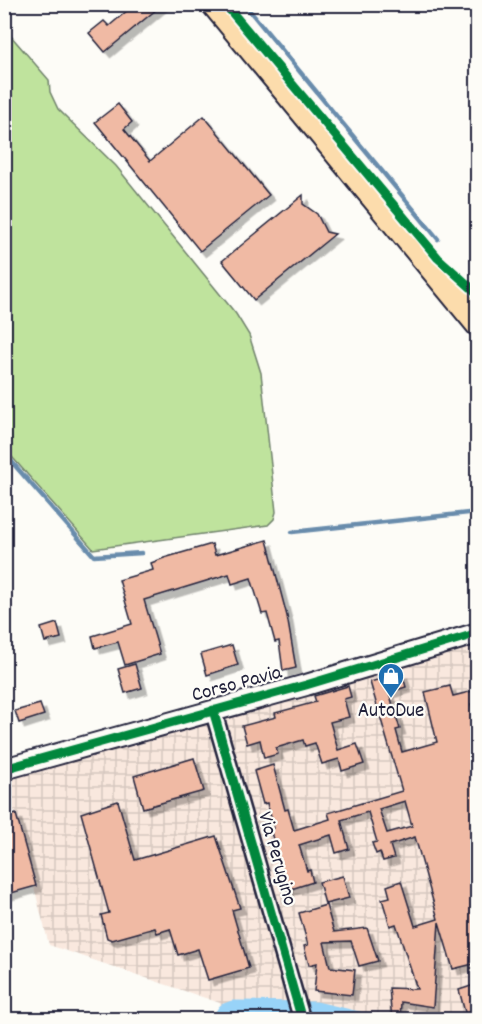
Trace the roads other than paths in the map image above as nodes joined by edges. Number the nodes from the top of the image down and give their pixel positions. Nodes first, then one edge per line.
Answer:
1 (214, 4) edge
2 (475, 322) edge
3 (475, 634) edge
4 (213, 710) junction
5 (4, 769) edge
6 (300, 1012) edge

1 - 2 main road
3 - 4 street, Corso Pavia
4 - 5 street, Corso Pavia
4 - 6 street, Via Perugino

